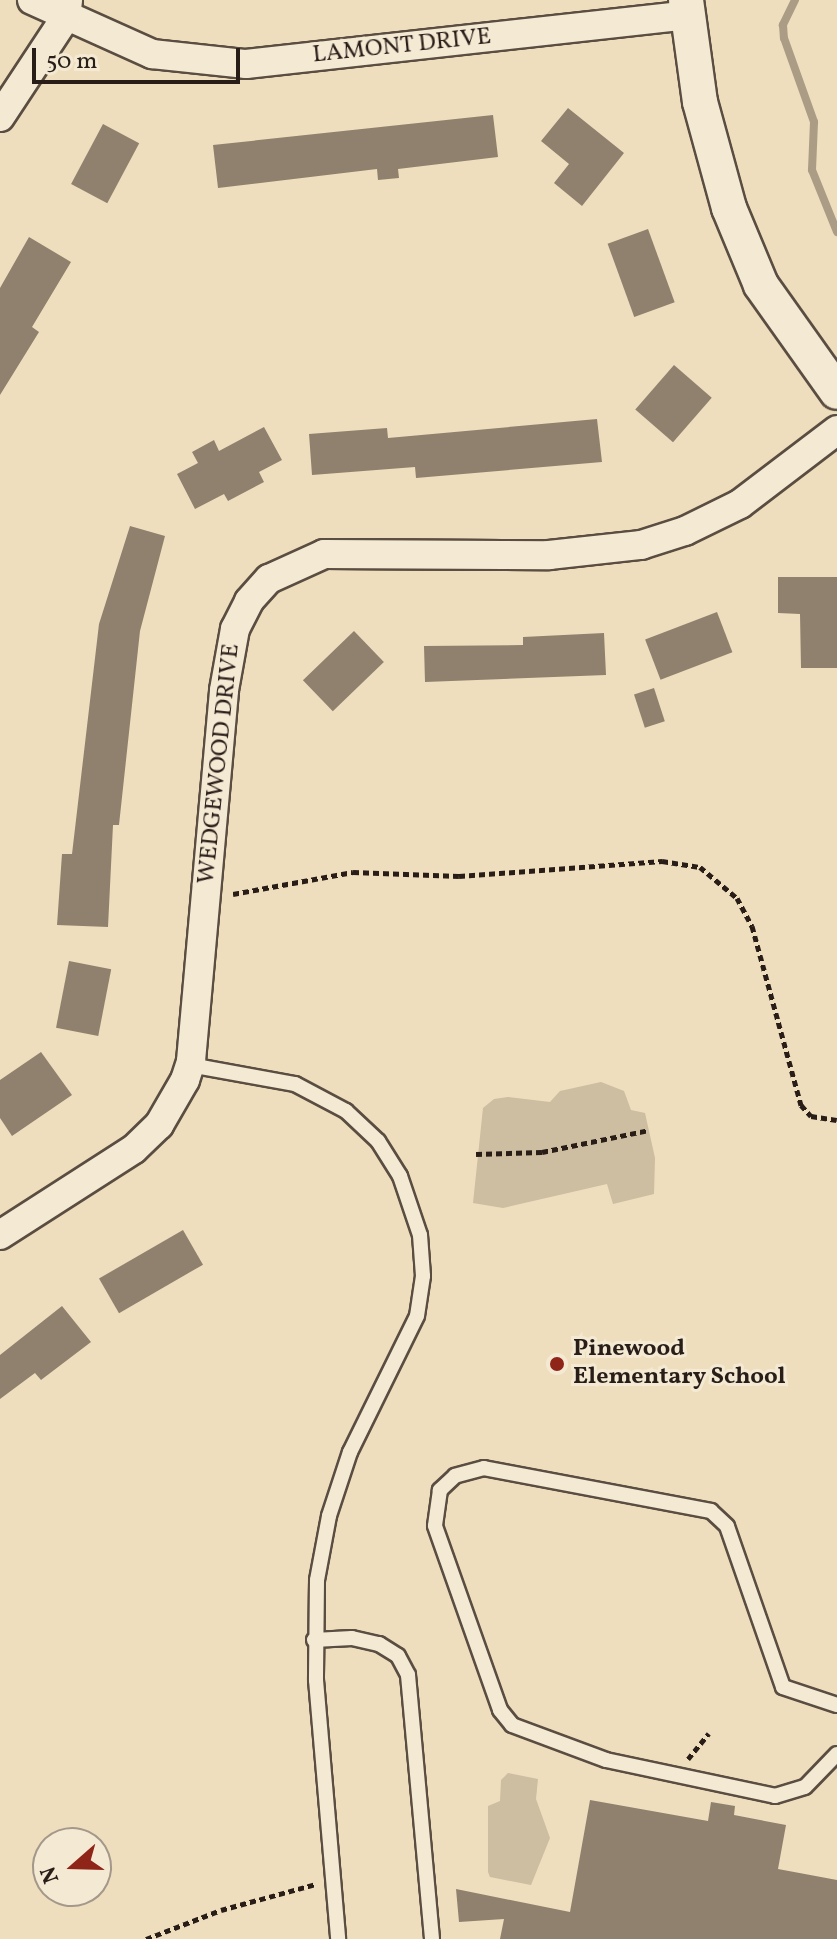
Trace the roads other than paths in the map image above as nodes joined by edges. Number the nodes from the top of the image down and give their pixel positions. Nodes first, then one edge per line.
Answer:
1 (32, 0) edge
2 (67, 8) edge
3 (687, 8) edge
4 (0, 117) edge
5 (837, 392) edge
6 (837, 430) edge
7 (190, 1065) junction
8 (0, 1235) edge
9 (314, 1640) junction
10 (837, 1705) edge
11 (837, 1754) edge
12 (338, 1939) edge
13 (432, 1939) edge

1 - 2 street, LAMONT DRIVE
2 - 3 street, LAMONT DRIVE
2 - 4 street
3 - 5 street
6 - 7 street, WEDGEWOOD DRIVE
7 - 8 street, WEDGEWOOD DRIVE
7 - 9 lane
9 - 12 lane
9 - 13 lane
10 - 11 lane

